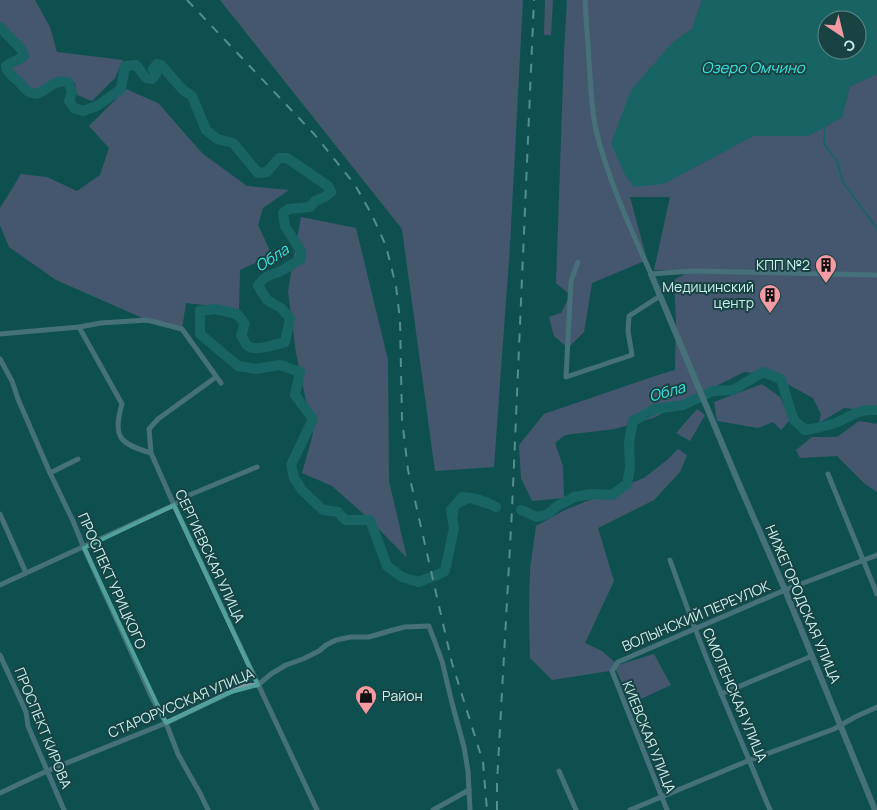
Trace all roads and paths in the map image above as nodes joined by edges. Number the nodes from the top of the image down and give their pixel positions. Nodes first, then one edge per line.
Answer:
1 (585, 0) edge
2 (578, 262) dead end
3 (651, 274) junction
4 (877, 275) edge
5 (660, 296) junction
6 (79, 327) junction
7 (0, 334) edge
8 (0, 359) edge
9 (216, 377) junction
10 (221, 383) dead end
11 (151, 453) junction
12 (78, 459) dead end
13 (257, 467) dead end
14 (50, 473) junction
15 (828, 474) dead end
16 (174, 505) junction
17 (0, 514) edge
18 (84, 548) junction
19 (877, 555) edge
20 (670, 560) dead end
21 (863, 560) junction
22 (26, 573) junction
23 (0, 585) edge
24 (785, 590) junction
25 (877, 594) edge
26 (695, 629) junction
27 (0, 655) edge
28 (812, 656) junction
29 (612, 671) joint
30 (258, 685) junction
31 (721, 694) junction
32 (877, 707) edge
33 (166, 723) junction
34 (840, 726) junction
35 (750, 760) junction
36 (47, 771) junction
37 (559, 771) dead end
38 (469, 790) junction
39 (0, 793) edge
40 (661, 797) junction
41 (64, 810) edge
42 (208, 810) edge
43 (317, 810) edge
44 (433, 810) edge
45 (470, 810) edge
46 (576, 810) edge
47 (630, 810) edge
48 (667, 810) edge
49 (770, 810) edge
50 (875, 810) edge

1 - 3 street
2 - 5 street
3 - 4 street
3 - 5 street
5 - 24 street, НИЖЕГОРОДСКАЯ УЛИЦА
6 - 7 street
6 - 9 street
6 - 11 street
8 - 14 street, ПРОСПЕКТ УРИЦКОГО
9 - 10 street
9 - 11 street
11 - 16 street, СЕРГИЕВСКАЯ УЛИЦА
12 - 14 street
13 - 16 street
14 - 18 street, ПРОСПЕКТ УРИЦКОГО
15 - 21 street
16 - 18 street
16 - 30 street, СЕРГИЕВСКАЯ УЛИЦА
17 - 22 street
18 - 22 street
18 - 33 street, ПРОСПЕКТ УРИЦКОГО
19 - 21 street, ВОЛЫНСКИЙ ПЕРЕУЛОК
20 - 26 street, СМОЛЕНСКАЯ УЛИЦА
21 - 24 street, ВОЛЫНСКИЙ ПЕРЕУЛОК
21 - 25 street
22 - 23 street
24 - 26 street, ВОЛЫНСКИЙ ПЕРЕУЛОК
24 - 28 street, НИЖЕГОРОДСКАЯ УЛИЦА
26 - 29 street, ВОЛЫНСКИЙ ПЕРЕУЛОК
26 - 31 street, СМОЛЕНСКАЯ УЛИЦА
27 - 36 street, ПРОСПЕКТ КИРОВА
28 - 31 street
28 - 34 street, НИЖЕГОРОДСКАЯ УЛИЦА
29 - 40 street, КИЕВСКАЯ УЛИЦА
30 - 33 street, СТАРОРУССКАЯ УЛИЦА
30 - 38 street, СТАРОРУССКАЯ УЛИЦА
30 - 43 street, СЕРГИЕВСКАЯ УЛИЦА
31 - 35 street, СМОЛЕНСКАЯ УЛИЦА
32 - 34 street
33 - 36 street, СТАРОРУССКАЯ УЛИЦА
33 - 42 street, ПРОСПЕКТ УРИЦКОГО
34 - 35 street
34 - 50 street, НИЖЕГОРОДСКАЯ УЛИЦА
35 - 40 street
35 - 49 street, СМОЛЕНСКАЯ УЛИЦА
36 - 39 street, СТАРОРУССКАЯ УЛИЦА
36 - 41 street, ПРОСПЕКТ КИРОВА
37 - 46 street
38 - 44 street
38 - 45 street
40 - 47 street
40 - 48 street, КИЕВСКАЯ УЛИЦА

